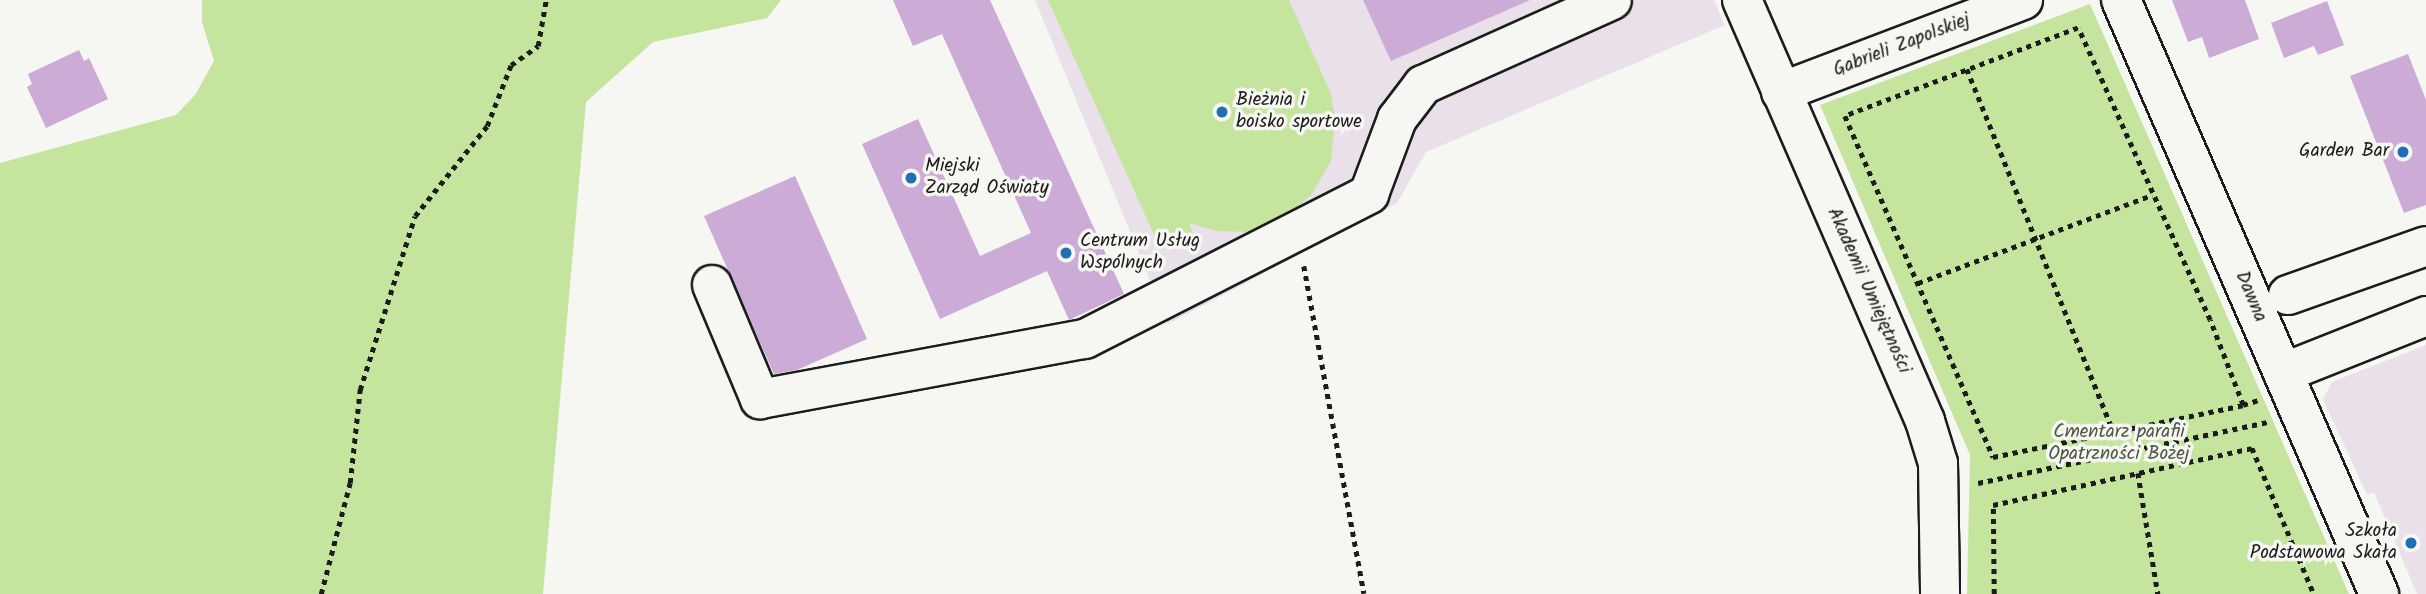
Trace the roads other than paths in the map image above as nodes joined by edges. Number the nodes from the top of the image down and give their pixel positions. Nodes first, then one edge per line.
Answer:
1 (1612, 0) edge
2 (1742, 0) edge
3 (2024, 0) edge
4 (2121, 0) edge
5 (1781, 92) junction
6 (2426, 246) edge
7 (712, 285) dead end
8 (2288, 295) dead end
9 (2426, 316) edge
10 (2275, 385) junction
11 (1940, 594) edge
12 (2379, 594) edge

1 - 7 street
2 - 5 street, Akademii Umiejętności
3 - 5 street, Gabrieli Zapolskiej
4 - 10 street, Dawna
5 - 11 street, Akademii Umiejętności
6 - 8 street
9 - 10 street
10 - 12 street, Dawna

